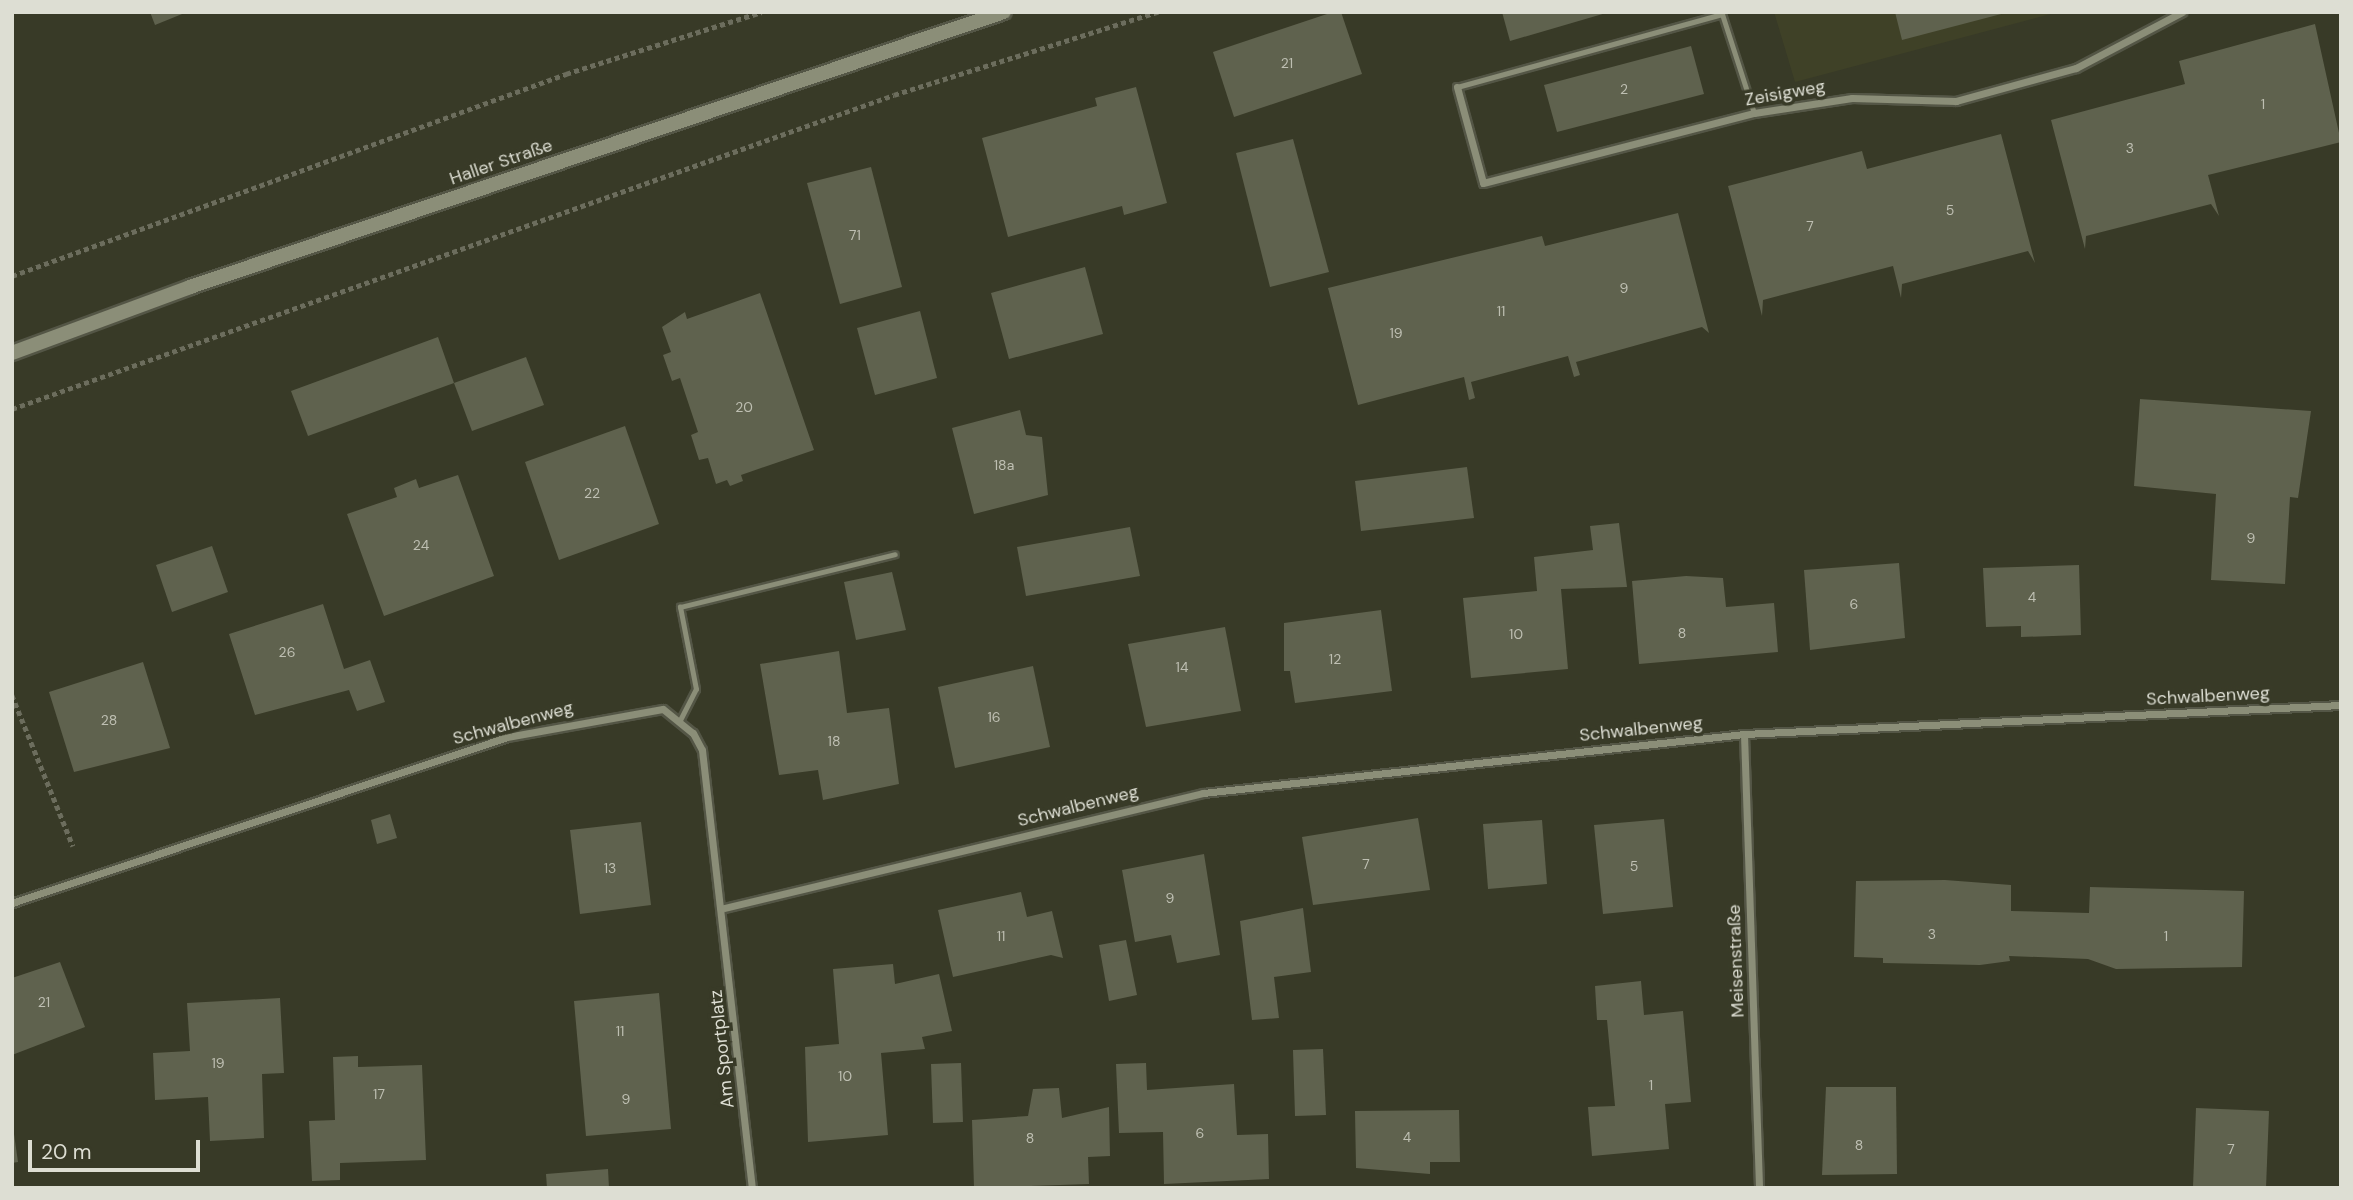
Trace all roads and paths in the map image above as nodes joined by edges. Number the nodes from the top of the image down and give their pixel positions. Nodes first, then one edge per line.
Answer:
1 (761, 12) edge
2 (1004, 12) edge
3 (1158, 12) edge
4 (2182, 12) edge
5 (1457, 87) joint
6 (1754, 113) junction
7 (12, 276) edge
8 (12, 353) edge
9 (12, 409) edge
10 (895, 554) dead end
11 (12, 695) edge
12 (2341, 705) edge
13 (680, 720) junction
14 (1744, 734) junction
15 (85, 876) junction
16 (12, 902) edge
17 (723, 908) junction
18 (752, 1188) edge
19 (1759, 1188) edge

1 - 7 path
2 - 8 main road, Haller Straße
3 - 9 path
4 - 6 street, Zeisigweg
5 - 6 lane
5 - 6 street, Zeisigweg
10 - 13 lane
11 - 15 path
12 - 14 street, Schwalbenweg
13 - 15 street, Schwalbenweg
13 - 17 street
14 - 17 street, Schwalbenweg
14 - 19 street, Meisenstraße
15 - 16 street, Schwalbenweg
17 - 18 street, Am Sportplatz

